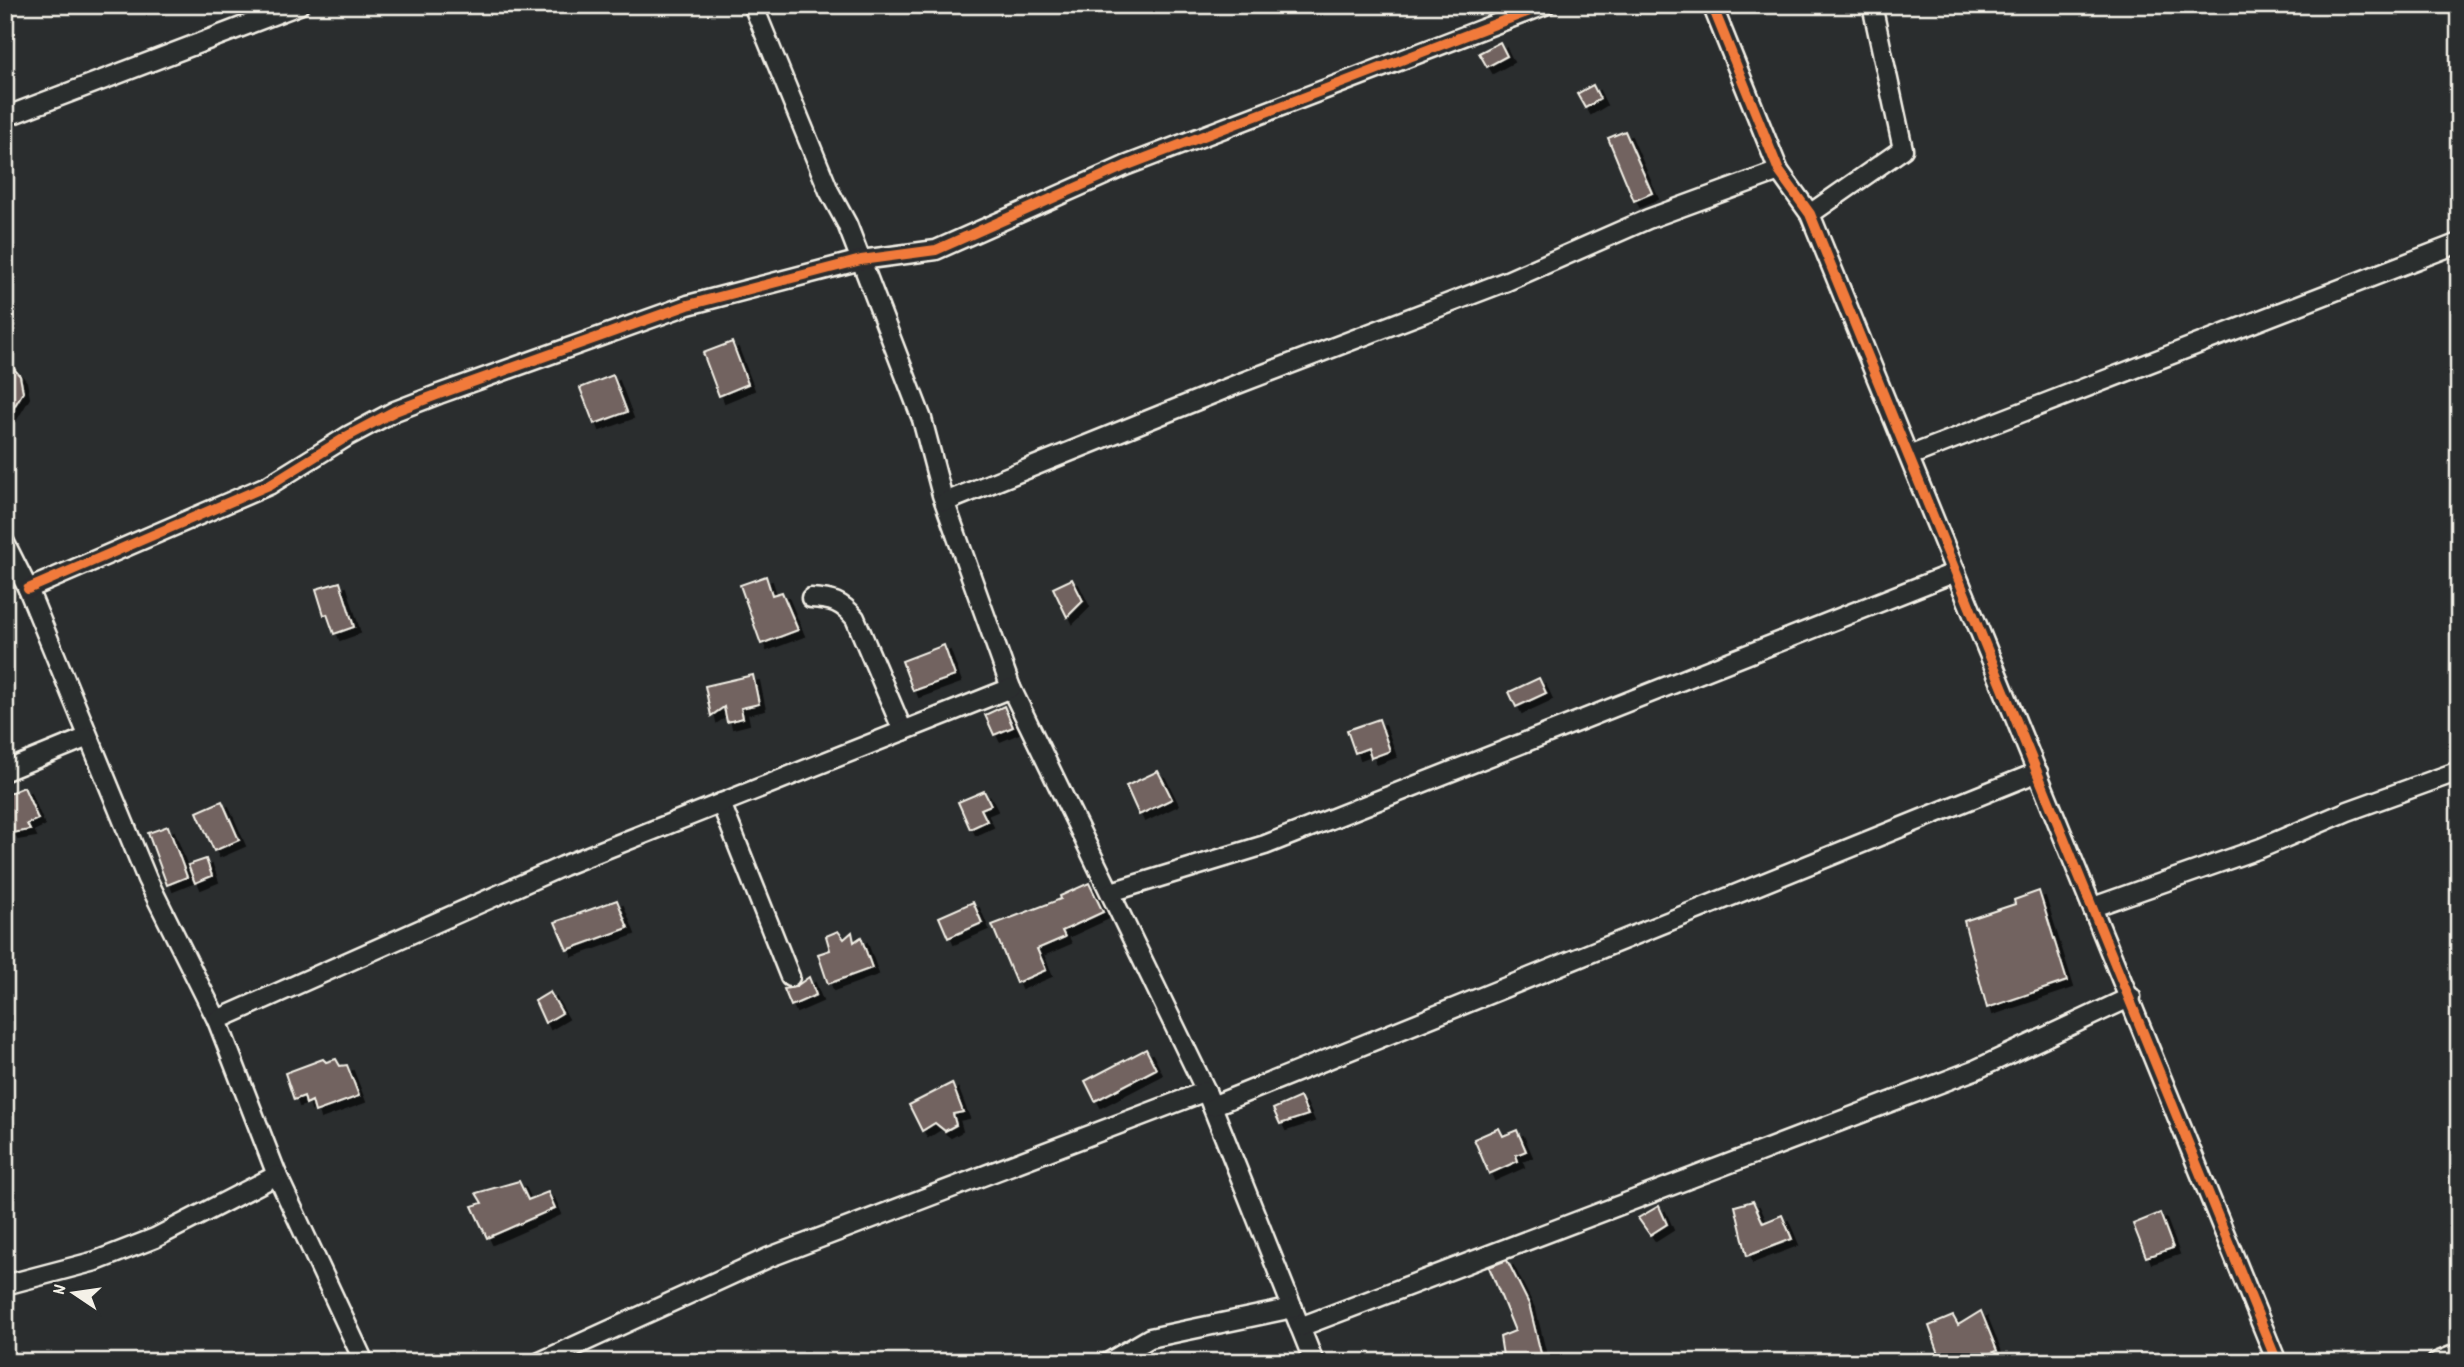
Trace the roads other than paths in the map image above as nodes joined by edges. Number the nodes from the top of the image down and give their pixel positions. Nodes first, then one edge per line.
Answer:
1 (299, 5) edge
2 (753, 5) edge
3 (1545, 5) edge
4 (1712, 5) edge
5 (1872, 5) edge
6 (5, 117) edge
7 (1779, 170) junction
8 (1810, 214) junction
9 (2459, 243) edge
10 (861, 260) junction
11 (1909, 456) junction
12 (945, 502) junction
13 (5, 543) edge
14 (1956, 572) junction
15 (28, 589) junction
16 (811, 598) dead end
17 (1011, 688) junction
18 (903, 731) junction
19 (88, 737) junction
20 (5, 771) edge
21 (2459, 771) edge
22 (2038, 772) junction
23 (721, 803) junction
24 (1111, 892) junction
25 (2093, 907) junction
26 (790, 977) dead end
27 (2131, 997) junction
28 (217, 1020) junction
29 (1209, 1098) junction
30 (277, 1175) junction
31 (5, 1284) edge
32 (1293, 1308) junction
33 (1300, 1327) junction
34 (2459, 1353) edge
35 (365, 1362) edge
36 (540, 1362) edge
37 (1109, 1362) edge
38 (1314, 1362) edge
39 (2277, 1362) edge
40 (2437, 1362) edge

1 - 6 street
2 - 10 street
3 - 10 street
4 - 7 street
5 - 8 street
7 - 8 street
7 - 12 street
8 - 11 street
9 - 11 street
10 - 12 street
10 - 15 street
11 - 14 street
12 - 17 street
13 - 15 street
14 - 22 street
14 - 24 street
15 - 19 street
16 - 18 street
17 - 18 street
17 - 24 street
18 - 23 street
19 - 20 street
19 - 28 street
21 - 25 street
22 - 25 street
22 - 29 street
23 - 26 street
23 - 28 street
24 - 29 street
25 - 27 street
27 - 33 street
27 - 39 street
28 - 30 street
29 - 32 street
29 - 36 street
30 - 31 street
30 - 35 street
32 - 33 street
32 - 37 street
33 - 38 street
34 - 40 street

